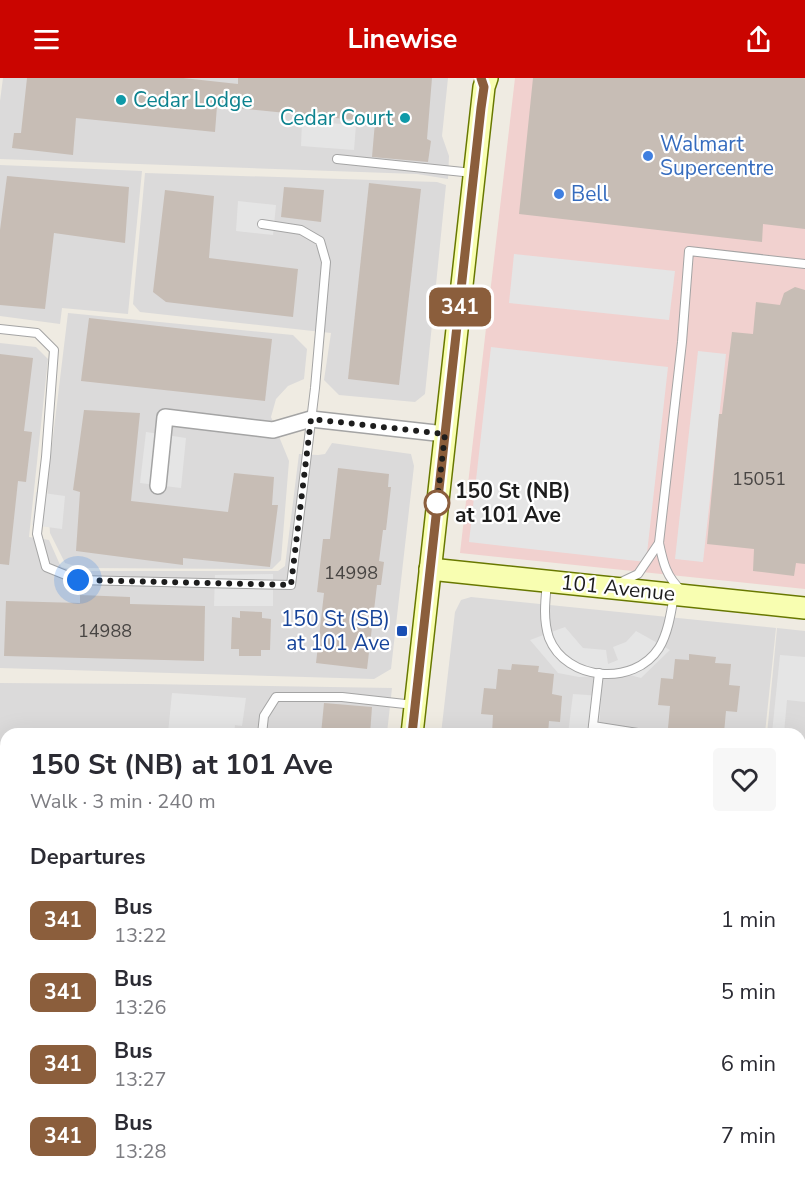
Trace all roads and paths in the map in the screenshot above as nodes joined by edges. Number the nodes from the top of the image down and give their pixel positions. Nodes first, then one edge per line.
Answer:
1 (484, 81) edge
2 (337, 159) dead end
3 (474, 173) junction
4 (262, 224) dead end
5 (805, 264) edge
6 (0, 328) edge
7 (311, 419) junction
8 (445, 434) junction
9 (158, 486) dead end
10 (659, 543) junction
11 (430, 569) junction
12 (547, 581) junction
13 (608, 587) junction
14 (681, 595) junction
15 (805, 608) edge
16 (599, 673) junction
17 (416, 705) junction
18 (263, 728) edge
19 (413, 728) edge
20 (593, 728) edge

1 - 3 main road
2 - 3 lane
3 - 8 main road
4 - 7 lane
5 - 10 lane
6 - 7 lane
7 - 8 street
7 - 9 street
8 - 11 main road
10 - 13 lane
10 - 14 lane
11 - 12 main road, 101 Avenue
11 - 17 main road
12 - 13 main road, 101 Avenue
12 - 16 lane
13 - 14 main road, 101 Avenue
14 - 15 main road, 101 Avenue
14 - 16 lane
16 - 20 lane
17 - 18 lane
17 - 19 main road

